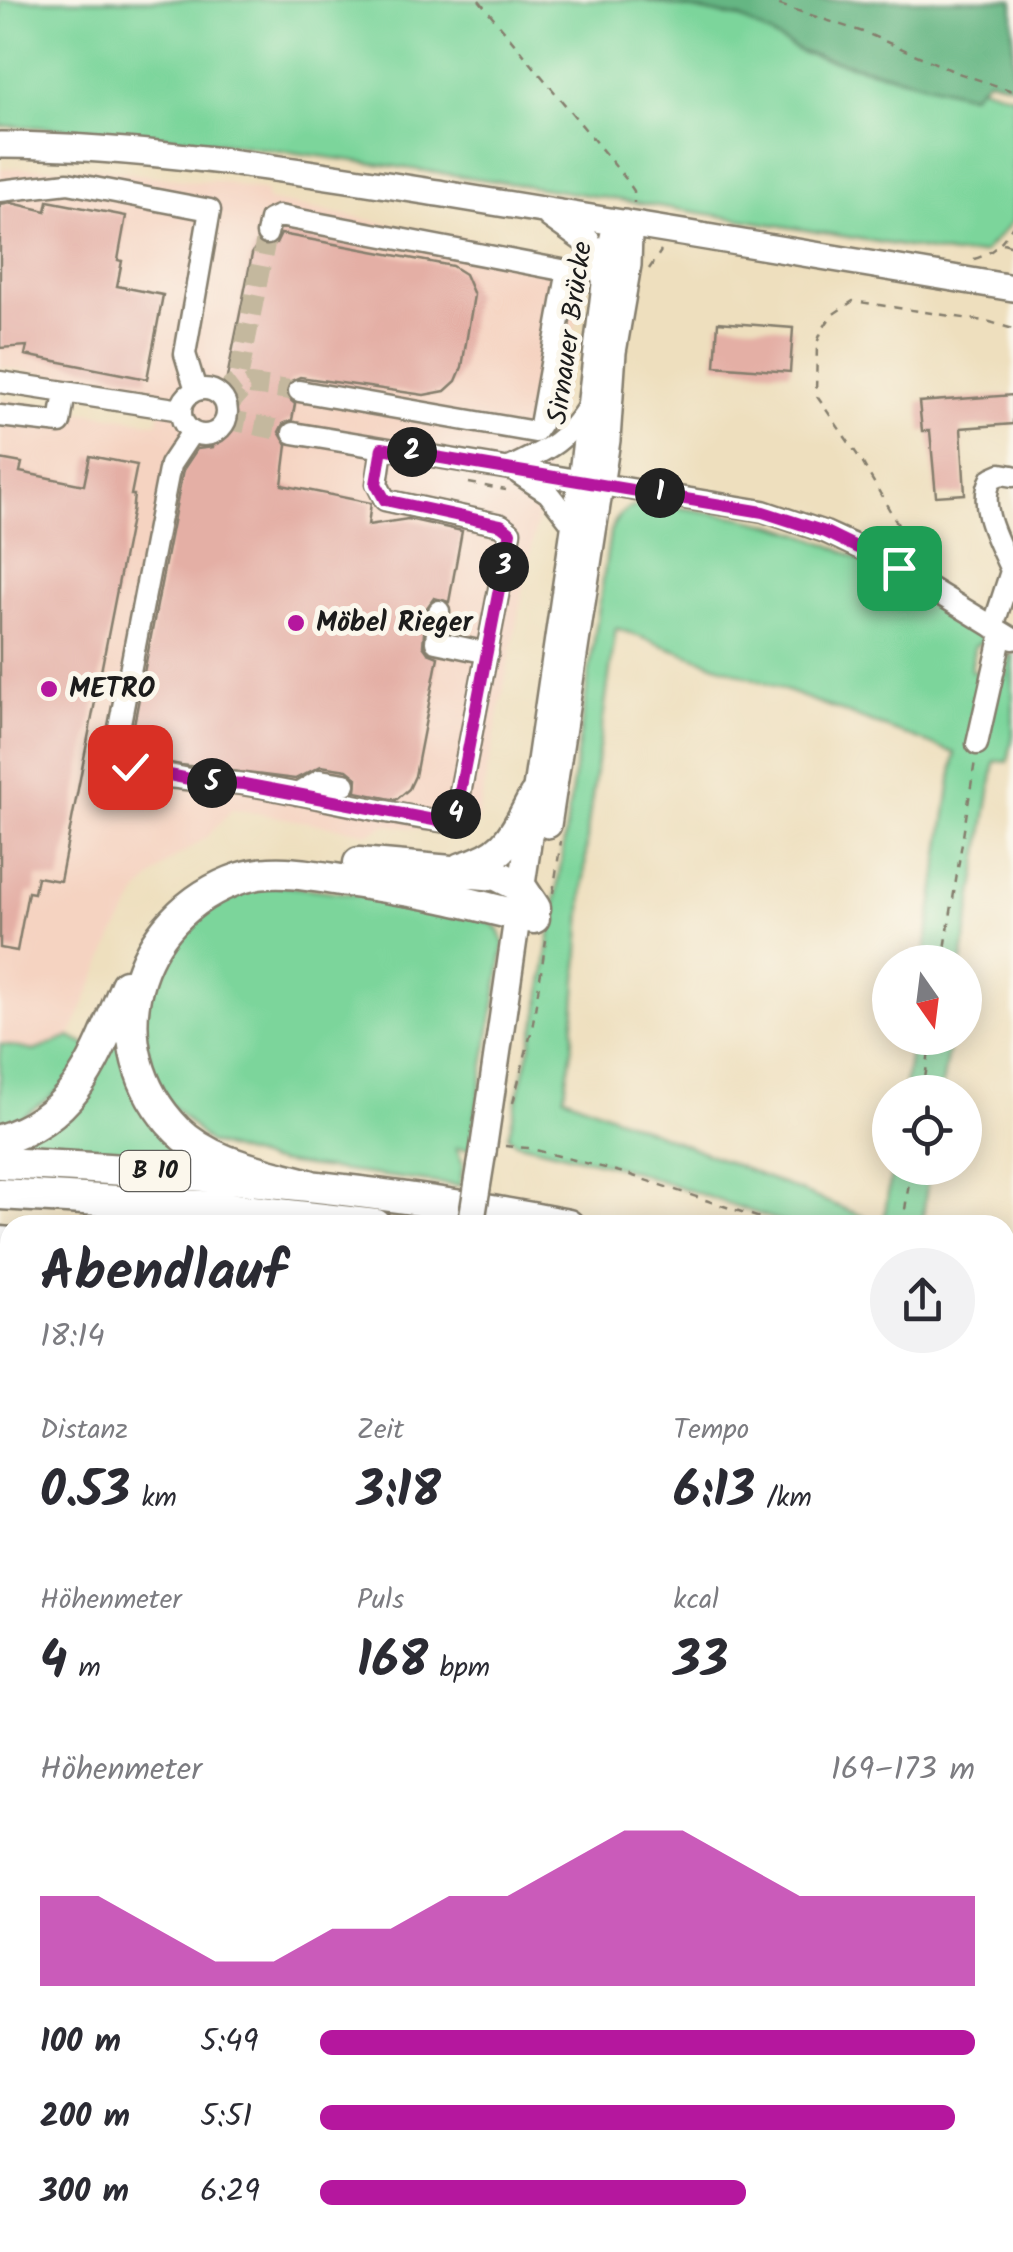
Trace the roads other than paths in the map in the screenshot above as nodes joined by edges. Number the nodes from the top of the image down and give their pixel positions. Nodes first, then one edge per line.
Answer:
1 (0, 145) edge
2 (0, 191) edge
3 (541, 210) junction
4 (629, 213) junction
5 (686, 232) junction
6 (267, 234) dead end
7 (616, 280) junction
8 (1013, 288) edge
9 (0, 382) edge
10 (196, 390) junction
11 (300, 391) tunnel mouth
12 (65, 392) junction
13 (591, 403) junction
14 (181, 410) junction
15 (0, 416) edge
16 (192, 432) junction
17 (293, 432) tunnel mouth
18 (382, 448) junction
19 (509, 468) junction
20 (1013, 476) edge
21 (590, 483) junction
22 (574, 526) junction
23 (1012, 567) edge
24 (440, 611) dead end
25 (1002, 633) edge
26 (488, 653) junction
27 (977, 744) road end
28 (345, 784) dead end
29 (296, 794) junction
30 (534, 797) junction
31 (450, 872) junction
32 (527, 907) junction
33 (0, 1140) edge
34 (0, 1163) edge
35 (309, 1186) junction
36 (0, 1194) edge
37 (288, 1215) edge
38 (474, 1215) edge
39 (502, 1215) edge

1 - 3 main road
2 - 10 street
3 - 4 main road
3 - 7 main road
4 - 5 main road
4 - 7 main road, Sirnauer Brücke
5 - 7 main road
5 - 8 main road
6 - 11 street
7 - 13 main road, Sirnauer Brücke
7 - 21 main road, Sirnauer Brücke
9 - 12 street
10 - 14 street
10 - 16 street
12 - 14 street
12 - 15 street
13 - 19 street
13 - 21 main road, Sirnauer Brücke
14 - 16 street
16 - 29 street
17 - 18 street
18 - 19 street
18 - 26 street
19 - 21 street
19 - 22 street
20 - 23 street
21 - 22 main road, Sirnauer Brücke
21 - 25 street
21 - 32 main road, Sirnauer Brücke
22 - 30 main road, Sirnauer Brücke
23 - 25 street
24 - 26 street
25 - 27 street
26 - 29 street
28 - 29 street
30 - 31 highway
30 - 32 main road, Sirnauer Brücke
31 - 32 highway
31 - 33 highway
32 - 35 highway
32 - 38 main road, Sirnauer Brücke, bridge
34 - 35 highway, B 10
35 - 39 highway, B 10
36 - 37 highway, B 10

